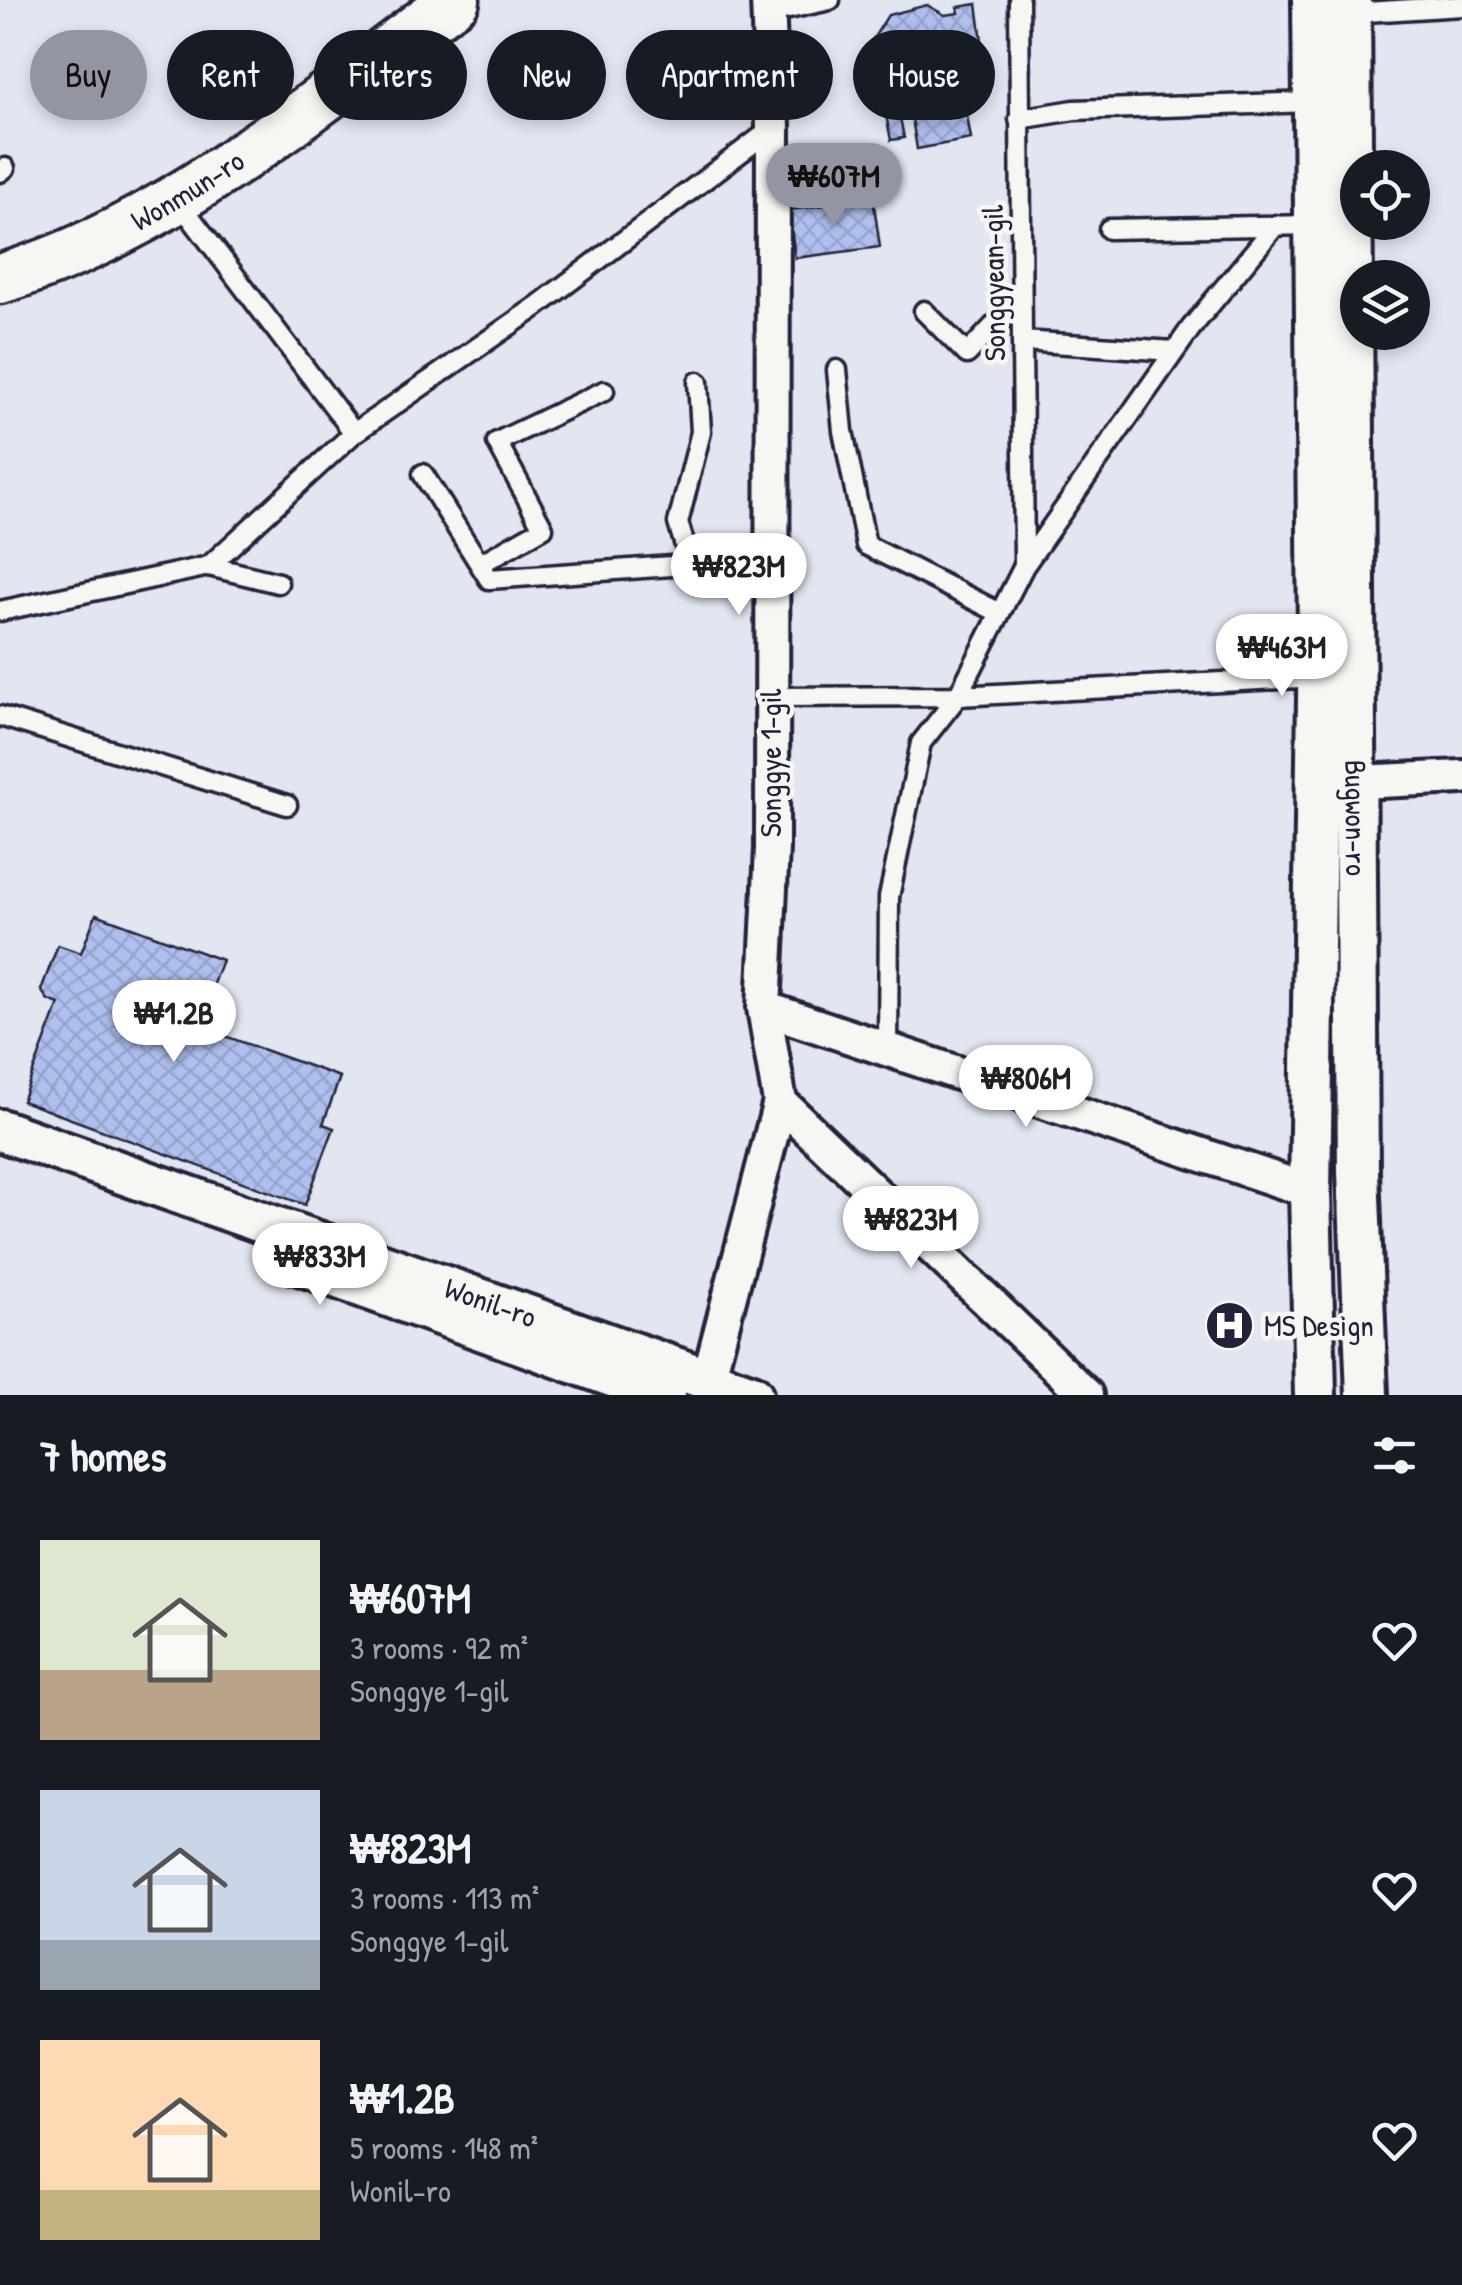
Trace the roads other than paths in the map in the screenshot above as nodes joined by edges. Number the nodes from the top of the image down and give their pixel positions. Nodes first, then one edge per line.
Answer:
1 (455, 0) edge
2 (830, 0) edge
3 (1019, 0) edge
4 (1313, 0) edge
5 (1462, 6) edge
6 (769, 7) edge
7 (1350, 7) edge
8 (1314, 102) junction
9 (1019, 119) junction
10 (773, 127) junction
11 (178, 201) junction
12 (1295, 225) junction
13 (1110, 229) dead end
14 (0, 279) edge
15 (1021, 297) junction
16 (924, 312) dead end
17 (1022, 341) junction
18 (1174, 352) junction
19 (837, 370) dead end
20 (698, 382) dead end
21 (604, 391) dead end
22 (354, 433) junction
23 (423, 474) dead end
24 (770, 559) junction
25 (480, 564) junction
26 (691, 565) junction
27 (210, 566) junction
28 (1024, 566) junction
29 (278, 583) dead end
30 (0, 611) edge
31 (1000, 613) junction
32 (1318, 676) junction
33 (958, 696) junction
34 (771, 697) junction
35 (0, 716) edge
36 (1462, 778) edge
37 (1359, 782) junction
38 (287, 805) dead end
39 (764, 1008) junction
40 (888, 1052) junction
41 (780, 1102) junction
42 (0, 1130) edge
43 (0, 1156) edge
44 (1310, 1191) junction
45 (708, 1380) junction
46 (1312, 1389) edge
47 (664, 1395) edge
48 (752, 1395) edge
49 (1086, 1395) edge
50 (1366, 1395) edge

1 - 11 main road, Wonmun-ro
2 - 6 lane
3 - 9 lane, Songgyean-gil
4 - 8 street, Bugwon-ro
5 - 7 lane
6 - 10 street, Songgye 1-gil
7 - 37 street, Bugwon-ro
8 - 9 lane
8 - 12 street, Bugwon-ro
9 - 15 lane, Songgyean-gil
10 - 22 lane
10 - 24 street, Songgye 1-gil
11 - 14 main road, Wonmun-ro
11 - 22 lane
12 - 13 lane
12 - 18 lane, Songgyean-gil
12 - 32 street, Bugwon-ro
15 - 16 lane
15 - 17 lane, Songgyean-gil
17 - 18 lane
17 - 28 lane, Songgyean-gil
18 - 28 lane, Songgyean-gil
19 - 31 lane
20 - 26 lane
21 - 25 lane
22 - 27 lane
23 - 25 lane
24 - 26 lane
24 - 34 street, Songgye 1-gil
25 - 26 lane
27 - 29 lane
27 - 30 lane
28 - 31 lane, Songgyean-gil
31 - 33 lane, Songgyean-gil
32 - 33 lane
32 - 44 street, Bugwon-ro
33 - 34 lane
33 - 40 lane, Songgyean-gil
34 - 39 street, Songgye 1-gil
35 - 38 lane
36 - 37 street
37 - 50 street, Bugwon-ro
39 - 40 street
39 - 41 street, Songgye 1-gil
40 - 44 street
41 - 45 street
41 - 49 street
42 - 45 street, Wonil-ro
43 - 47 street, Wonil-ro
44 - 46 street, Bugwon-ro
45 - 48 street, Wonil-ro

